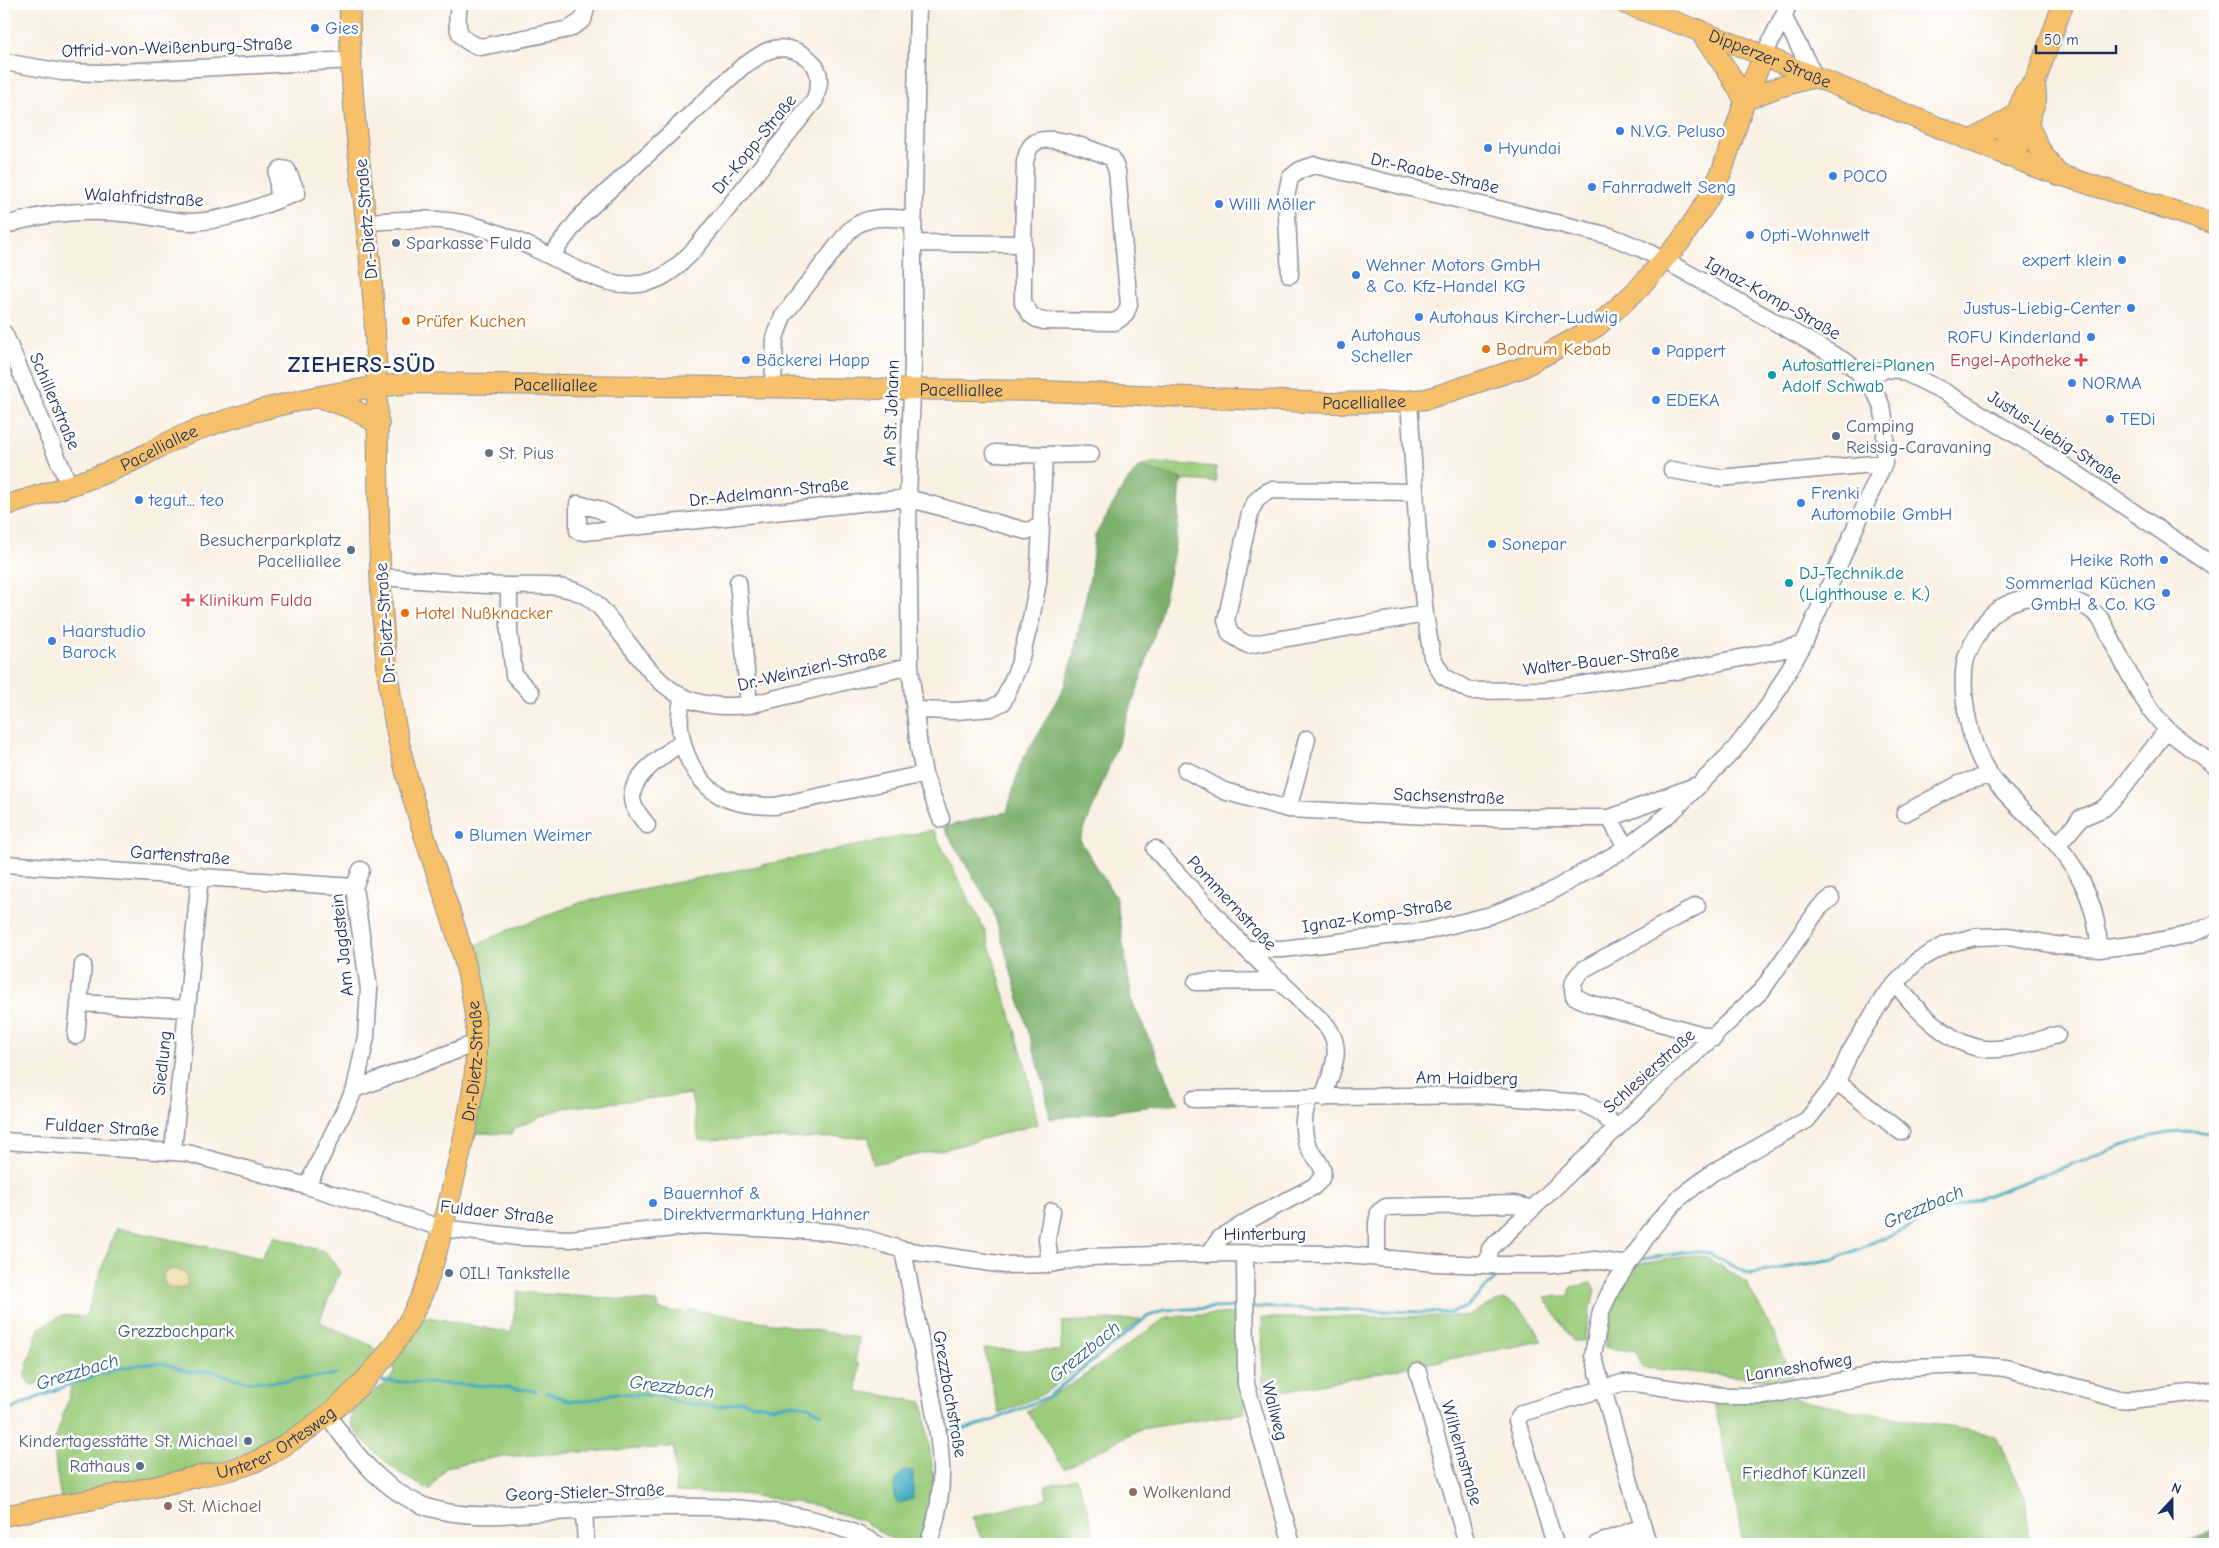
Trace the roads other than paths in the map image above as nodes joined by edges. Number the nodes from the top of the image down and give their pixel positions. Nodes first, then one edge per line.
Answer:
1 (350, 4) edge
2 (459, 4) edge
3 (587, 4) edge
4 (918, 4) edge
5 (1626, 4) edge
6 (2062, 4) edge
7 (1786, 10) edge
8 (1698, 30) junction
9 (1764, 55) junction
10 (352, 60) junction
11 (4, 62) edge
12 (1814, 77) junction
13 (1745, 100) junction
14 (2022, 120) junction
15 (1970, 141) junction
16 (2008, 157) junction
17 (2059, 176) junction
18 (280, 199) dead end
19 (913, 220) junction
20 (365, 222) junction
21 (2215, 224) edge
22 (4, 226) edge
23 (912, 243) junction
24 (1023, 244) junction
25 (551, 256) junction
26 (1664, 261) junction
27 (1290, 275) dead end
28 (4, 333) edge
29 (1865, 379) junction
30 (378, 387) junction
31 (773, 387) junction
32 (912, 388) junction
33 (320, 398) junction
34 (1409, 401) junction
35 (379, 424) junction
36 (995, 453) dead end
37 (1044, 454) junction
38 (1091, 454) dead end
39 (1884, 463) junction
40 (1672, 470) dead end
41 (69, 485) junction
42 (1414, 492) junction
43 (908, 498) junction
44 (4, 506) edge
45 (634, 526) dead end
46 (1041, 527) junction
47 (2215, 567) edge
48 (381, 578) junction
49 (738, 582) dead end
50 (509, 586) junction
51 (1425, 614) junction
52 (1803, 645) junction
53 (910, 666) junction
54 (531, 693) dead end
55 (683, 697) junction
56 (749, 705) junction
57 (914, 710) junction
58 (2167, 730) junction
59 (1307, 740) dead end
60 (682, 741) junction
61 (2215, 766) edge
62 (1186, 770) dead end
63 (924, 774) junction
64 (1989, 775) junction
65 (1700, 784) junction
66 (1288, 809) junction
67 (1905, 813) dead end
68 (1610, 818) junction
69 (941, 819) dead end
70 (647, 825) dead end
71 (2058, 846) junction
72 (1626, 848) junction
73 (1155, 849) dead end
74 (4, 864) edge
75 (361, 870) dead end
76 (200, 876) junction
77 (354, 887) junction
78 (1831, 898) dead end
79 (1697, 906) dead end
80 (2215, 924) edge
81 (1246, 949) junction
82 (2099, 949) junction
83 (1283, 950) junction
84 (83, 965) dead end
85 (1276, 977) junction
86 (1196, 982) dead end
87 (1896, 983) junction
88 (81, 1003) junction
89 (187, 1009) junction
90 (2057, 1035) dead end
91 (76, 1036) dead end
92 (1714, 1038) junction
93 (476, 1043) junction
94 (1837, 1082) junction
95 (355, 1089) junction
96 (1316, 1098) junction
97 (1194, 1099) dead end
98 (1616, 1127) junction
99 (1901, 1132) dead end
100 (4, 1141) edge
101 (173, 1151) junction
102 (307, 1186) junction
103 (1532, 1208) junction
104 (1052, 1211) dead end
105 (442, 1228) junction
106 (903, 1250) junction
107 (1209, 1254) junction
108 (1245, 1254) junction
109 (1377, 1256) junction
110 (1050, 1264) junction
111 (1488, 1265) junction
112 (1627, 1265) junction
113 (1418, 1372) dead end
114 (1602, 1390) junction
115 (2215, 1390) edge
116 (328, 1416) junction
117 (584, 1511) junction
118 (4, 1516) edge
119 (1642, 1527) junction
120 (586, 1544) edge
121 (877, 1544) edge
122 (928, 1544) edge
123 (1292, 1544) edge
124 (1467, 1544) edge
125 (1555, 1544) edge
126 (1597, 1544) edge
127 (1648, 1544) edge

1 - 10 main road, Dr.-Dietz-Straße
2 - 3 street
4 - 19 street, An St. Johann
5 - 8 main road, Dipperzer Straße
6 - 14 main road
7 - 9 street
7 - 12 street
8 - 9 main road, Dipperzer Straße
8 - 13 main road
9 - 12 main road, Dipperzer Straße
9 - 13 main road, Pacelliallee
10 - 11 street, Otfrid-von-Weißenburg-Straße
10 - 20 main road, Dr.-Dietz-Straße
12 - 13 main road
12 - 15 main road, Dipperzer Straße
13 - 26 main road, Pacelliallee
14 - 15 main road
14 - 16 main road
14 - 17 main road
15 - 16 main road, Dipperzer Straße
16 - 17 main road, Dipperzer Straße
17 - 21 main road, Dipperzer Straße
18 - 22 street, Walahfridstraße
19 - 23 street, An St. Johann
19 - 31 street
20 - 25 street, Dr.-Kopp-Straße
20 - 30 main road, Dr.-Dietz-Straße
23 - 24 street
23 - 32 street, An St. Johann
24 - 24 street
25 - 25 street, Dr.-Kopp-Straße
26 - 27 street, Dr.-Raabe-Straße
26 - 29 street, Ignaz-Komp-Straße
26 - 34 main road, Pacelliallee
28 - 41 street, Schillerstraße
29 - 39 street, Ignaz-Komp-Straße
29 - 47 street, Justus-Liebig-Straße
30 - 31 main road, Pacelliallee
30 - 33 main road, Pacelliallee
30 - 35 main road, Dr.-Dietz-Straße
31 - 32 main road, Pacelliallee
32 - 34 main road, Pacelliallee
32 - 43 street, An St. Johann
33 - 35 main road
33 - 41 main road, Pacelliallee
34 - 42 street, Walter-Bauer-Straße
35 - 48 main road, Dr.-Dietz-Straße
36 - 37 street
37 - 38 street
37 - 46 street
39 - 40 street
39 - 52 street, Ignaz-Komp-Straße
41 - 44 main road, Pacelliallee
42 - 51 street, Walter-Bauer-Straße
42 - 51 street
43 - 45 street, Dr.-Adelmann-Straße
43 - 46 street
43 - 53 street, An St. Johann
46 - 57 street
48 - 50 street, Dr.-Weinzierl-Straße
48 - 93 main road, Dr.-Dietz-Straße
49 - 56 street
50 - 54 street
50 - 55 street, Dr.-Weinzierl-Straße
51 - 52 street, Walter-Bauer-Straße
52 - 65 street, Ignaz-Komp-Straße
53 - 56 street, Dr.-Weinzierl-Straße
53 - 57 street, An St. Johann
55 - 56 street, Dr.-Weinzierl-Straße
55 - 60 street
57 - 63 street, An St. Johann
58 - 61 street
58 - 64 street
58 - 71 street
59 - 66 street
60 - 63 street
60 - 70 street
62 - 66 street, Sachsenstraße
63 - 69 street, An St. Johann
64 - 67 street
64 - 71 street
65 - 68 street, Sachsenstraße
65 - 72 street, Ignaz-Komp-Straße
66 - 68 street, Sachsenstraße
68 - 72 street
71 - 82 street
72 - 83 street, Ignaz-Komp-Straße
73 - 81 street, Pommernstraße
74 - 76 street, Gartenstraße
75 - 77 street, Am Jagdstein
76 - 77 street, Gartenstraße
76 - 89 street, Siedlung
77 - 95 street, Am Jagdstein
78 - 92 street, Schlesierstraße
79 - 92 street
80 - 82 street
81 - 83 street, Ignaz-Komp-Straße
81 - 85 street, Pommernstraße
82 - 87 street
83 - 85 street, Ignaz-Komp-Straße
84 - 88 street
85 - 86 street
85 - 96 street, Pommernstraße
87 - 90 street
87 - 94 street
88 - 89 street, Siedlung
88 - 91 street
89 - 101 street, Siedlung
92 - 98 street, Schlesierstraße
93 - 95 street
93 - 105 main road, Dr.-Dietz-Straße
94 - 99 street
94 - 112 street
95 - 102 street, Am Jagdstein
96 - 97 street, Am Haidberg
96 - 98 street, Am Haidberg
96 - 107 street
98 - 103 street, Schlesierstraße
100 - 101 street, Fuldaer Straße
101 - 102 street, Fuldaer Straße
102 - 105 street, Fuldaer Straße
103 - 109 street
103 - 111 street, Schlesierstraße
104 - 110 street
105 - 106 street, Fuldaer Straße
105 - 116 main road, Unterer Ortesweg
106 - 110 street, Hinterburg
106 - 122 street, Grezzbachstraße
107 - 108 street, Hinterburg
107 - 110 street, Hinterburg
108 - 109 street, Hinterburg
108 - 123 street, Wallweg
109 - 111 street, Hinterburg
111 - 112 street, Hinterburg
112 - 114 street
113 - 124 street, Wilhelmstraße
114 - 115 street, Lanneshofweg
114 - 119 street
114 - 125 street, Lanneshofweg
116 - 117 street, Georg-Stieler-Straße
116 - 118 main road, Unterer Ortesweg
117 - 120 street
117 - 121 street, Georg-Stieler-Straße
119 - 126 street
119 - 127 street

